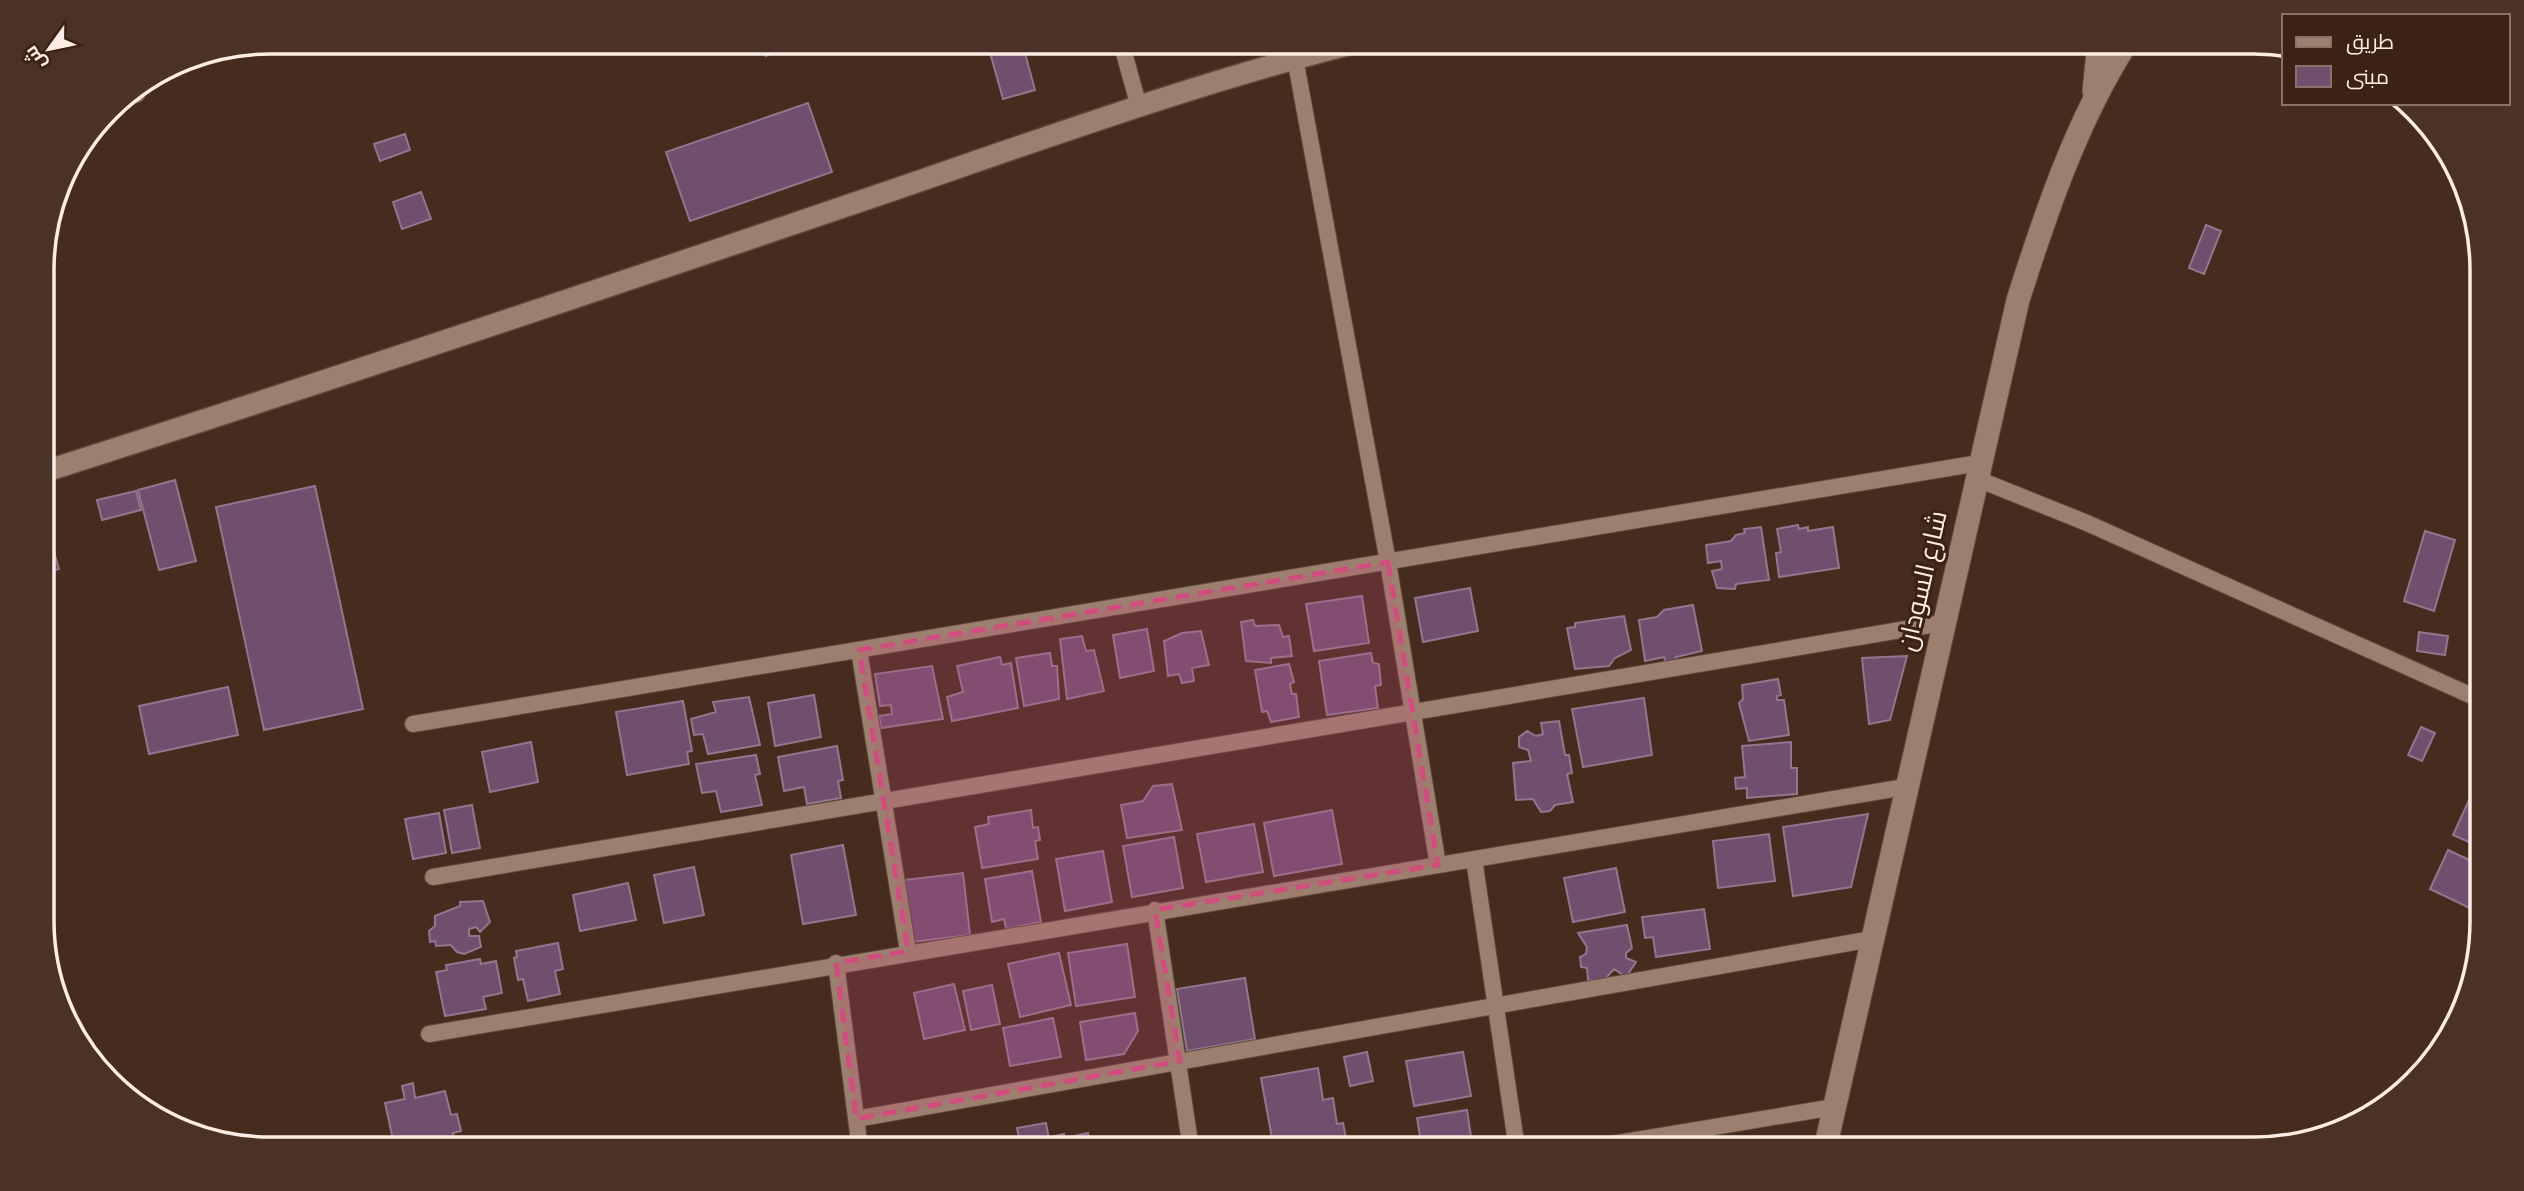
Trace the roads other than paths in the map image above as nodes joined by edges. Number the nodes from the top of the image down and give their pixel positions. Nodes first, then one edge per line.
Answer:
1 (1124, 54) edge
2 (1311, 54) edge
3 (2098, 54) edge
4 (2120, 54) edge
5 (1295, 58) junction
6 (2093, 101) junction
7 (1139, 107) junction
8 (55, 468) edge
9 (1977, 470) junction
10 (1388, 562) junction
11 (1942, 623) junction
12 (859, 650) junction
13 (2470, 695) edge
14 (1413, 712) junction
15 (413, 724) dead end
16 (1905, 787) junction
17 (881, 802) junction
18 (1474, 859) junction
19 (1438, 865) junction
20 (433, 877) dead end
21 (1155, 911) junction
22 (1872, 939) junction
23 (908, 951) junction
24 (836, 963) junction
25 (1496, 1006) junction
26 (429, 1034) dead end
27 (1180, 1062) junction
28 (1834, 1107) junction
29 (856, 1119) junction
30 (1515, 1136) edge
31 (1659, 1136) edge
32 (1828, 1136) edge
33 (858, 1137) edge
34 (1189, 1137) edge

1 - 7 street
2 - 5 street
3 - 6 main road
4 - 6 main road, شارع السودان
5 - 7 street
5 - 10 street
6 - 9 main road, شارع السودان
7 - 8 street
9 - 10 street
9 - 11 main road, شارع السودان
9 - 13 street
10 - 12 street
10 - 14 street
11 - 14 street
11 - 16 main road, شارع السودان
12 - 15 street
12 - 17 street
14 - 17 street
14 - 19 street
16 - 18 street
16 - 22 main road, شارع السودان
17 - 20 street
17 - 23 street
18 - 19 street
18 - 25 street
19 - 21 street
21 - 23 street
21 - 27 street
22 - 25 street
22 - 28 main road, شارع السودان
23 - 24 street
24 - 26 street
24 - 29 street
25 - 27 street
25 - 30 street
27 - 29 street
27 - 34 street
28 - 31 street
28 - 32 main road, شارع السودان
29 - 33 street

